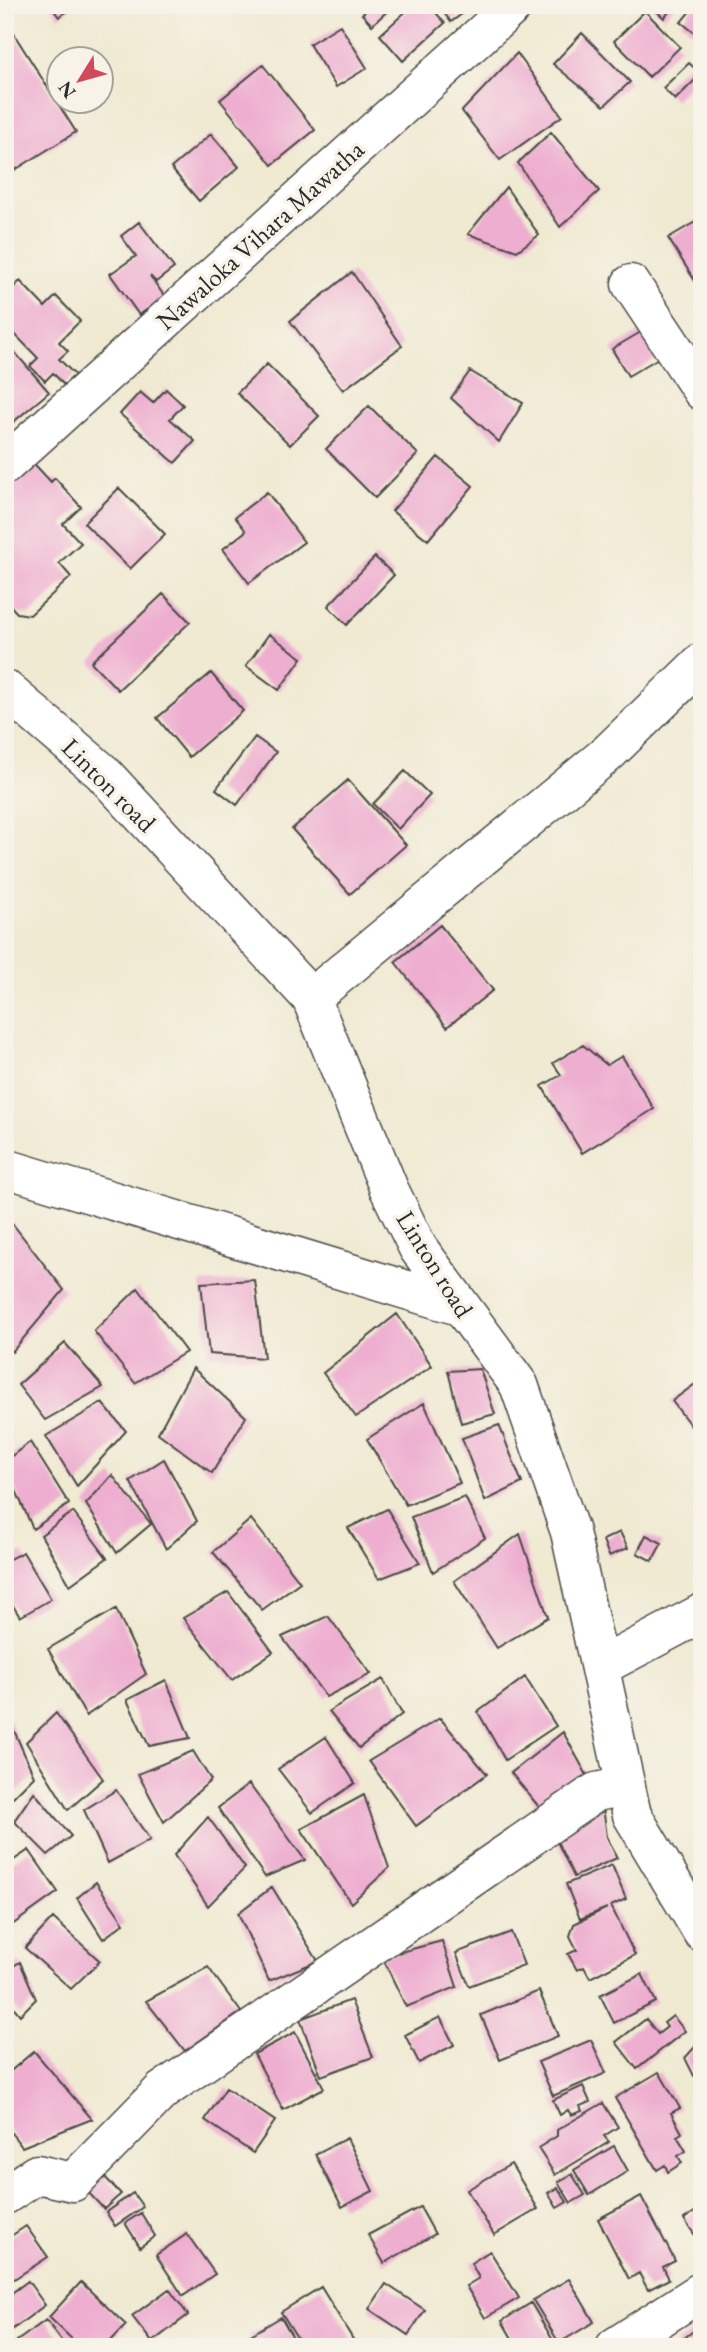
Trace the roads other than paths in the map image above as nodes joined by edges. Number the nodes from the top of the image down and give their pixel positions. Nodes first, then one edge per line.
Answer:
1 (514, 5) edge
2 (631, 284) dead end
3 (702, 391) edge
4 (5, 465) edge
5 (702, 662) edge
6 (5, 689) edge
7 (311, 998) junction
8 (5, 1168) edge
9 (459, 1306) junction
10 (702, 1613) edge
11 (600, 1667) junction
12 (626, 1786) junction
13 (702, 1931) edge
14 (5, 2194) edge
15 (702, 2291) edge
16 (615, 2347) edge

1 - 4 street, Nawaloka Vihara Mawatha
2 - 3 street
5 - 7 street
6 - 7 street, Linton road
7 - 9 street, Linton road
8 - 9 street
9 - 11 street, Linton road
10 - 11 street
11 - 12 street, Linton road
12 - 13 street, Linton road
12 - 14 street
15 - 16 street

